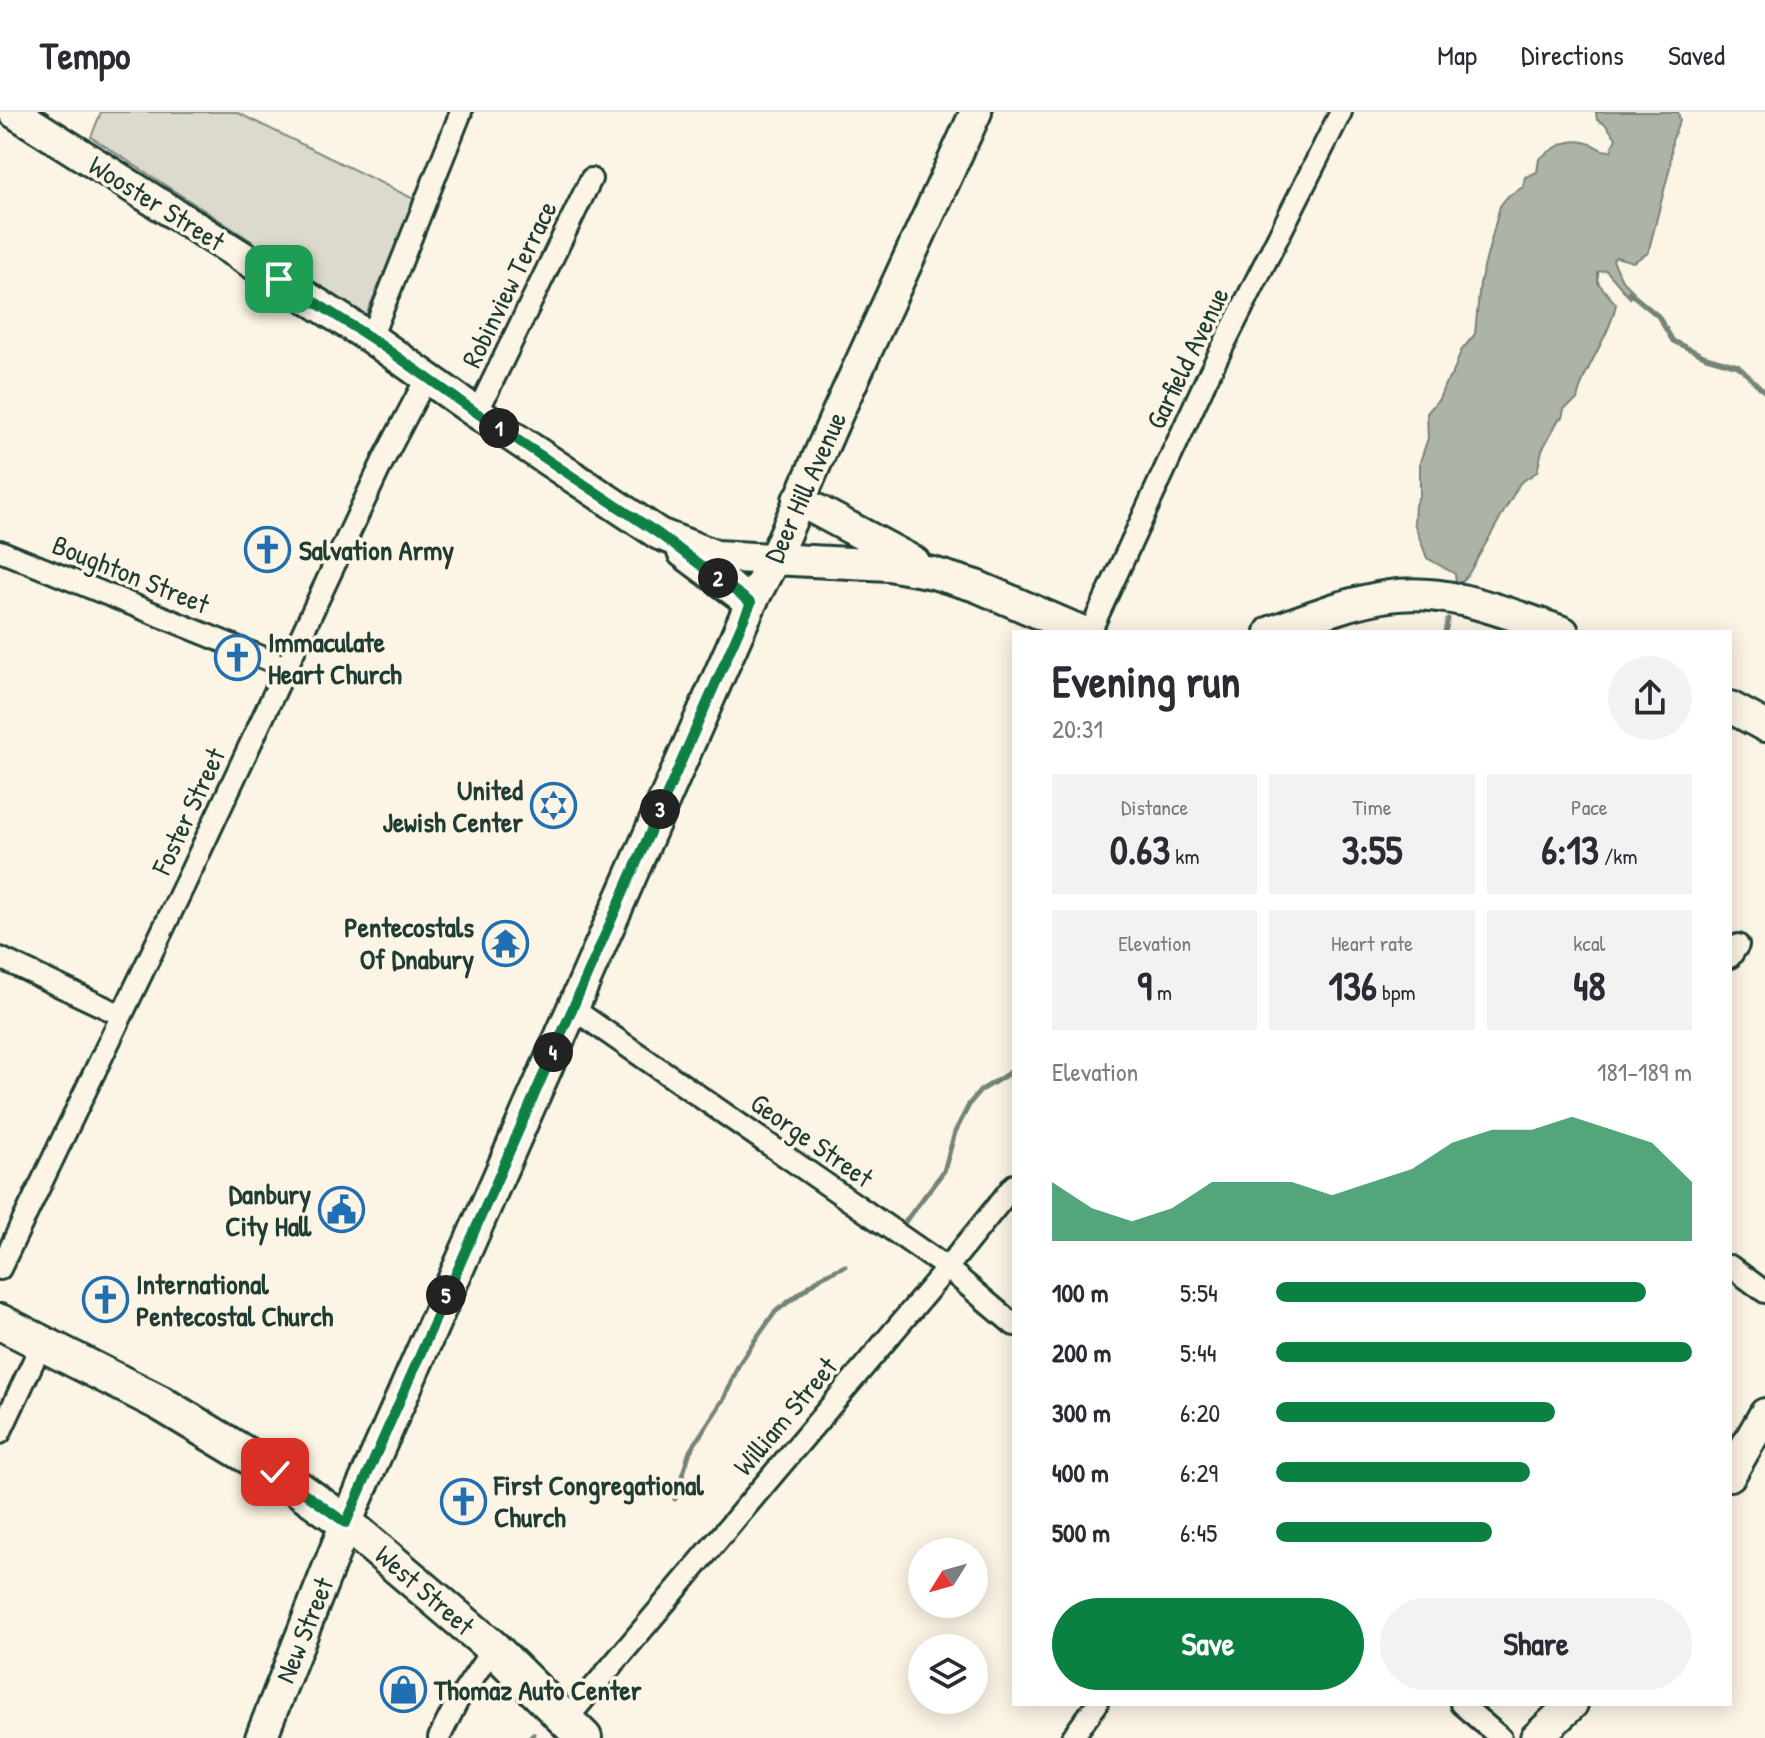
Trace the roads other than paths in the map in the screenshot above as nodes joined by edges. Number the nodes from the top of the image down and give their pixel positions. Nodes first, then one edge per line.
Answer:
1 (14, 112) edge
2 (461, 112) edge
3 (976, 112) edge
4 (1341, 112) edge
5 (591, 179) dead end
6 (371, 338) junction
7 (427, 377) junction
8 (477, 413) junction
9 (798, 500) junction
10 (659, 534) junction
11 (0, 551) edge
12 (774, 559) junction
13 (933, 573) junction
14 (751, 603) junction
15 (1078, 630) edge
16 (1091, 630) edge
17 (1277, 630) edge
18 (1557, 630) edge
19 (286, 667) junction
20 (1732, 708) edge
21 (1765, 726) edge
22 (0, 958) edge
23 (572, 1008) junction
24 (121, 1015) junction
25 (1012, 1187) edge
26 (1732, 1267) edge
27 (947, 1268) junction
28 (0, 1269) edge
29 (1765, 1292) edge
30 (0, 1322) edge
31 (1012, 1323) edge
32 (42, 1343) junction
33 (1765, 1414) edge
34 (0, 1433) edge
35 (1732, 1472) edge
36 (346, 1523) junction
37 (493, 1648) junction
38 (1096, 1706) edge
39 (1463, 1706) edge
40 (1570, 1706) edge
41 (576, 1729) edge
42 (261, 1738) edge
43 (439, 1738) edge
44 (1072, 1738) edge
45 (1501, 1738) edge
46 (1536, 1738) edge

1 - 6 street, Wooster Street
2 - 6 street
3 - 9 street, Deer Hill Avenue
4 - 16 street, Garfield Avenue
5 - 8 street, Robinview Terrace
6 - 7 street, Wooster Street
7 - 8 street, Wooster Street
7 - 19 street, Foster Street
8 - 10 street, Wooster Street
9 - 12 street, Deer Hill Avenue
9 - 13 street
10 - 12 street, Wooster Street
10 - 14 street, Wooster Street
11 - 19 street, Boughton Street
12 - 13 street, Wooster Street
12 - 14 street, Deer Hill Avenue
13 - 15 street
14 - 23 street, Deer Hill Avenue
17 - 18 street
19 - 24 street, Foster Street
20 - 21 street
22 - 24 street
23 - 27 street, George Street
23 - 36 street, Deer Hill Avenue
24 - 28 street, Foster Street
25 - 27 street, William Street
26 - 29 street
27 - 31 street, George Street
27 - 41 street, William Street
30 - 32 main road, West Street
32 - 34 street
32 - 36 main road, West Street
33 - 35 street
36 - 37 main road, West Street
36 - 42 street, New Street
37 - 41 main road, West Street
37 - 43 street
38 - 44 street
39 - 45 street
40 - 46 street

